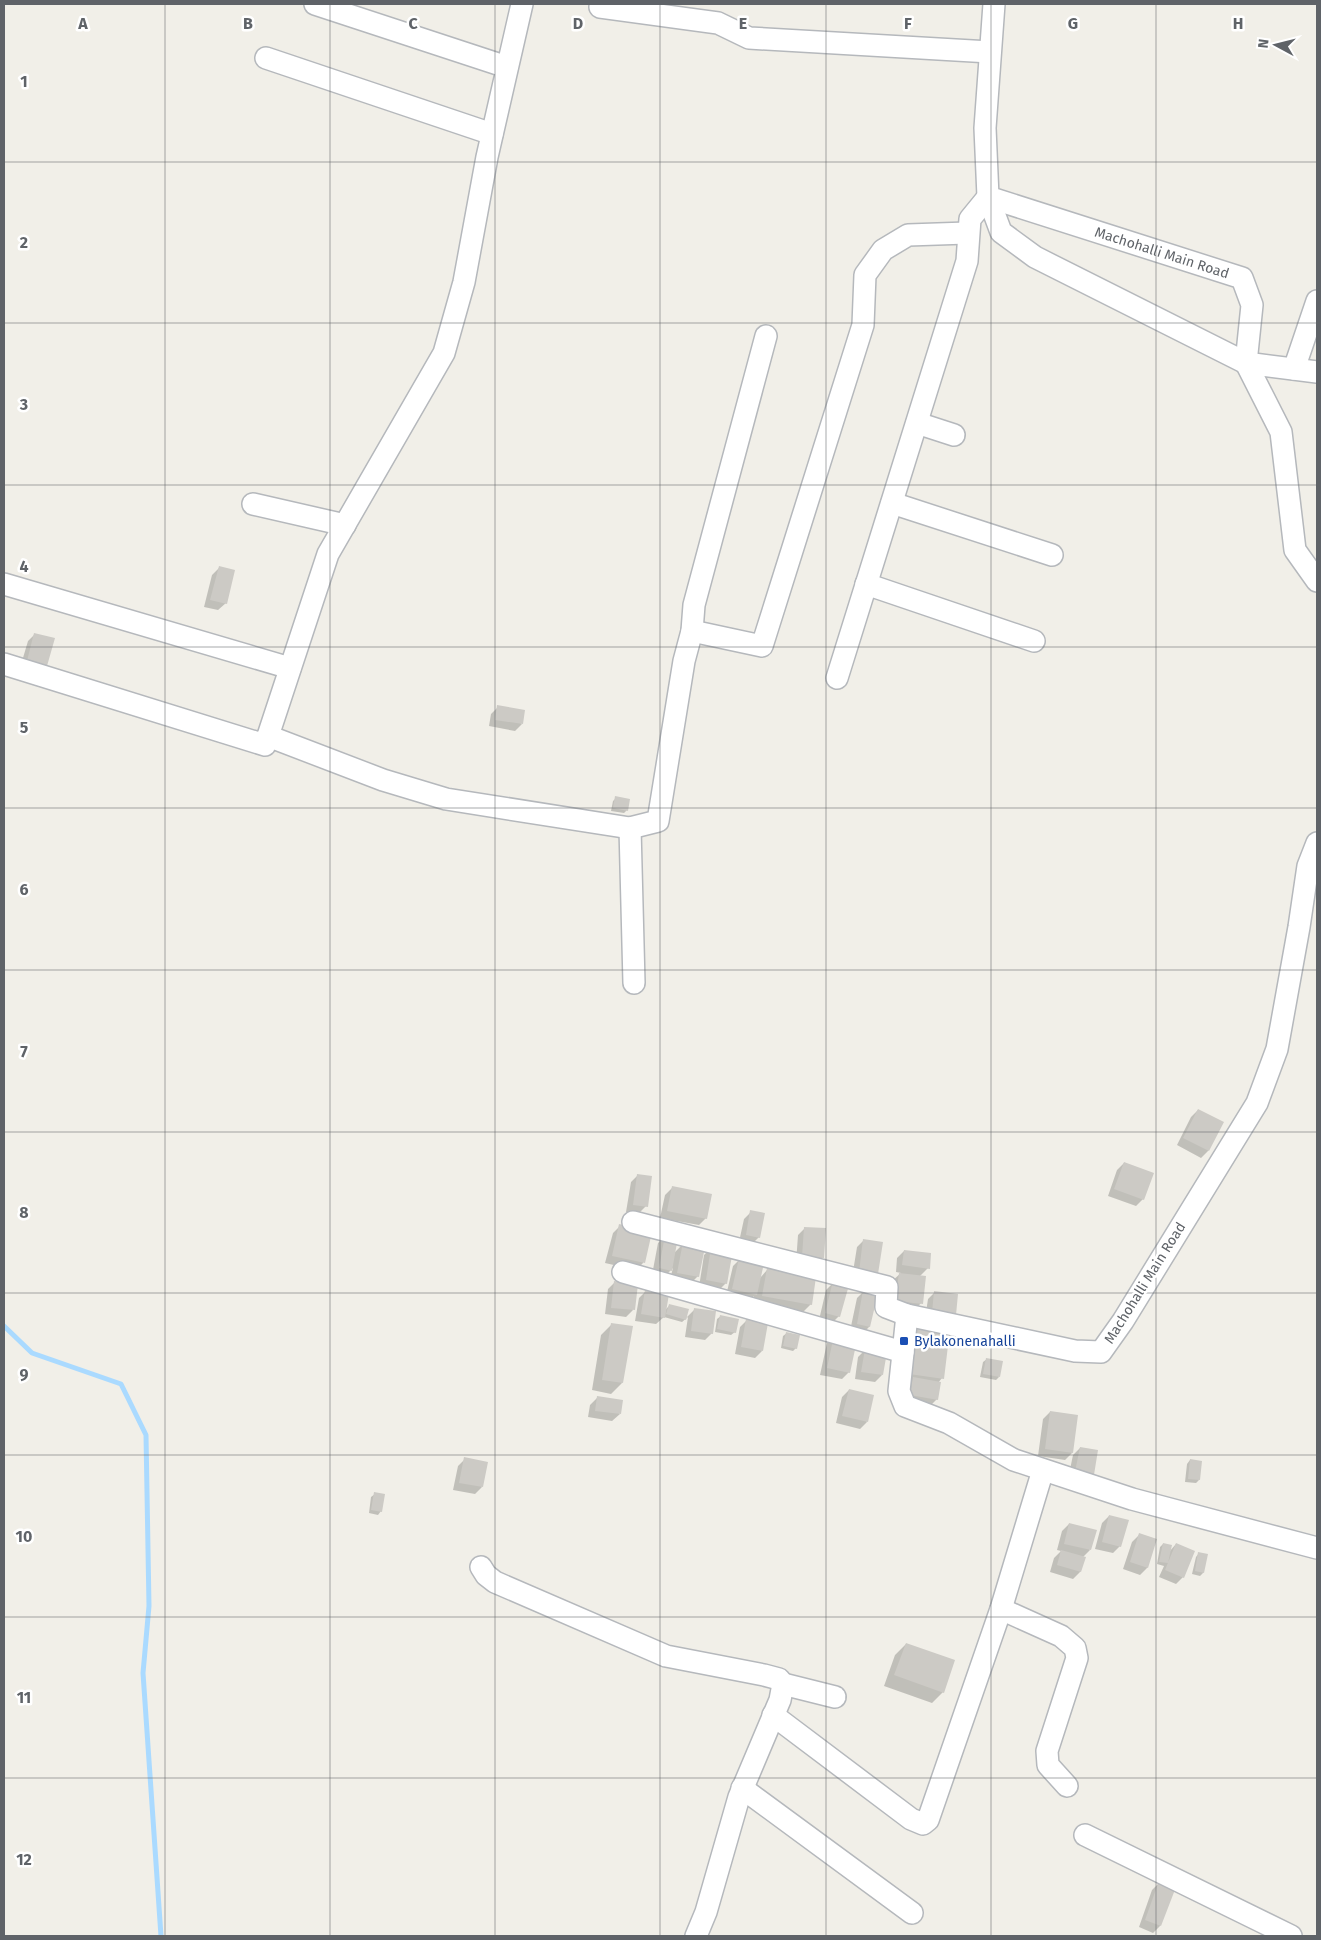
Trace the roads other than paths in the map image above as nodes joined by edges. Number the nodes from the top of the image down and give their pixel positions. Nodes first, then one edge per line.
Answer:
1 (316, 4) edge
2 (522, 4) edge
3 (601, 4) edge
4 (994, 4) edge
5 (679, 11) edge
6 (990, 52) junction
7 (266, 58) dead end
8 (508, 67) junction
9 (492, 134) junction
10 (988, 196) junction
11 (967, 234) junction
12 (1317, 301) edge
13 (766, 336) dead end
14 (1246, 363) junction
15 (1294, 369) junction
16 (1317, 372) edge
17 (916, 423) junction
18 (954, 435) dead end
19 (892, 503) junction
20 (253, 504) dead end
21 (345, 525) junction
22 (1052, 555) dead end
23 (1317, 581) edge
24 (4, 584) edge
25 (866, 584) junction
26 (692, 631) junction
27 (1034, 641) dead end
28 (4, 664) edge
29 (290, 668) junction
30 (837, 678) dead end
31 (268, 736) junction
32 (630, 828) junction
33 (1317, 843) edge
34 (1312, 869) edge
35 (634, 982) dead end
36 (633, 1222) dead end
37 (623, 1272) dead end
38 (907, 1315) junction
39 (903, 1352) junction
40 (1043, 1470) junction
41 (1317, 1548) edge
42 (481, 1567) dead end
43 (1001, 1609) junction
44 (783, 1684) junction
45 (835, 1697) dead end
46 (773, 1715) junction
47 (1067, 1786) dead end
48 (742, 1788) junction
49 (1085, 1835) dead end
50 (912, 1913) dead end
51 (696, 1936) edge
52 (1291, 1936) edge

1 - 8 street
2 - 8 street
3 - 5 street
4 - 6 street
5 - 6 street
6 - 10 street
7 - 9 street
8 - 9 street
9 - 21 street
10 - 11 street
10 - 14 street
10 - 14 street, Machohalli Main Road
11 - 17 street
11 - 26 street
12 - 15 street
13 - 26 street
14 - 15 street
14 - 23 street
15 - 16 street
17 - 18 street
17 - 19 street
19 - 22 street
19 - 25 street
20 - 21 street
21 - 29 street
24 - 29 street
25 - 27 street
25 - 30 street
26 - 32 street
28 - 31 street
29 - 31 street
31 - 32 street
32 - 35 street
33 - 34 street, Machohalli Main Road
34 - 38 street, Machohalli Main Road
36 - 38 street
37 - 39 street
38 - 39 street
39 - 40 street
40 - 41 street
40 - 43 street
42 - 44 street
43 - 46 street
43 - 47 street
44 - 45 street
44 - 46 street
46 - 48 street
48 - 50 street
48 - 51 street
49 - 52 street

